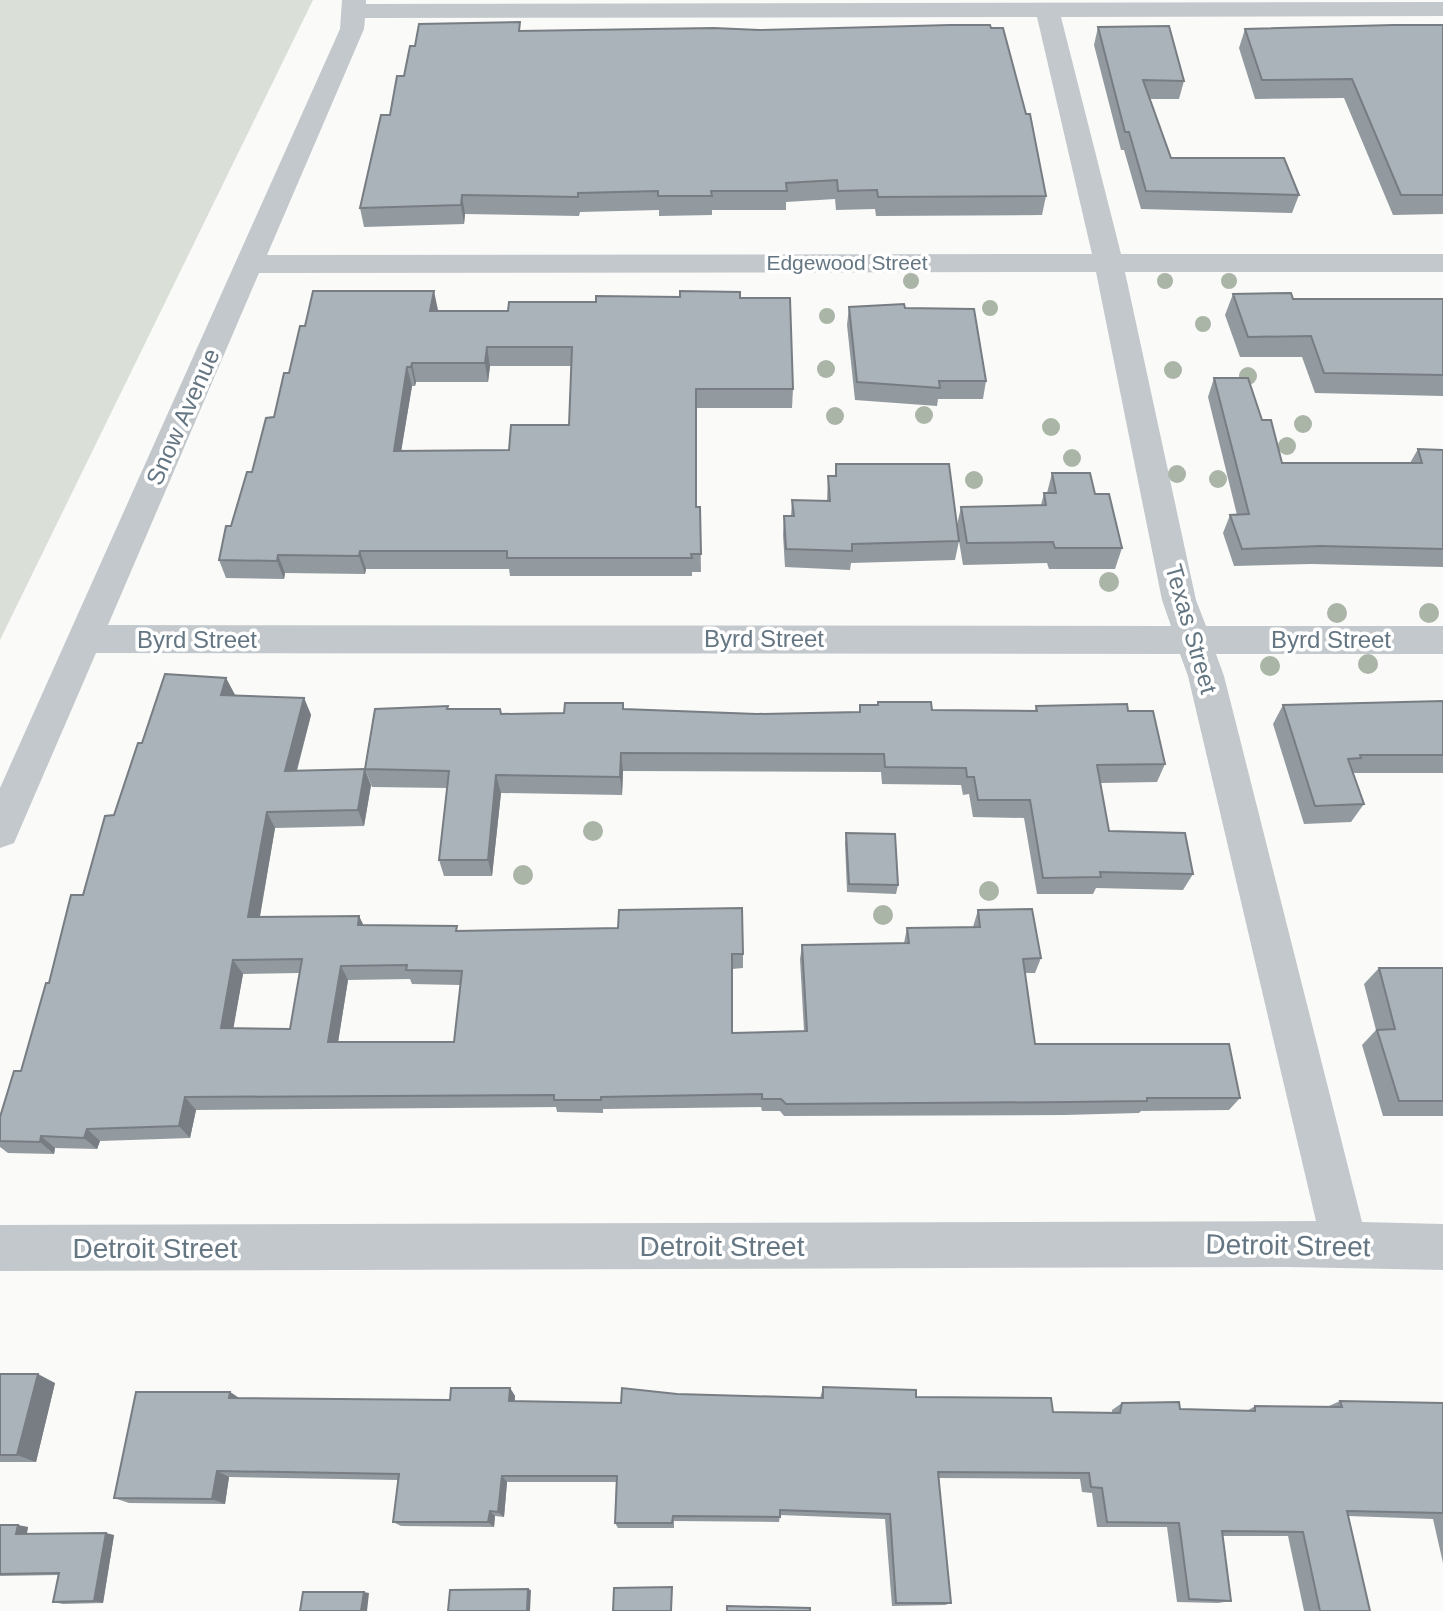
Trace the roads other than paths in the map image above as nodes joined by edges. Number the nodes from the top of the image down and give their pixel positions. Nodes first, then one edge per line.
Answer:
1 (354, 5) edge
2 (1047, 9) junction
3 (1443, 9) edge
4 (1109, 263) junction
5 (1443, 263) edge
6 (250, 264) junction
7 (1193, 638) junction
8 (86, 639) junction
9 (1443, 640) edge
10 (0, 831) edge
11 (1345, 1246) junction
12 (1443, 1247) edge
13 (0, 1248) edge

1 - 2 street
1 - 6 street, Snow Avenue
2 - 3 street
2 - 4 street, Texas Street
4 - 5 street, Edgewood Street
4 - 6 street, Edgewood Street
4 - 7 street, Texas Street
6 - 8 street, Snow Avenue
7 - 8 street, Byrd Street
7 - 9 street, Byrd Street
7 - 11 street, Texas Street
8 - 10 street, Snow Avenue
11 - 12 street, Detroit Street
11 - 13 street, Detroit Street

